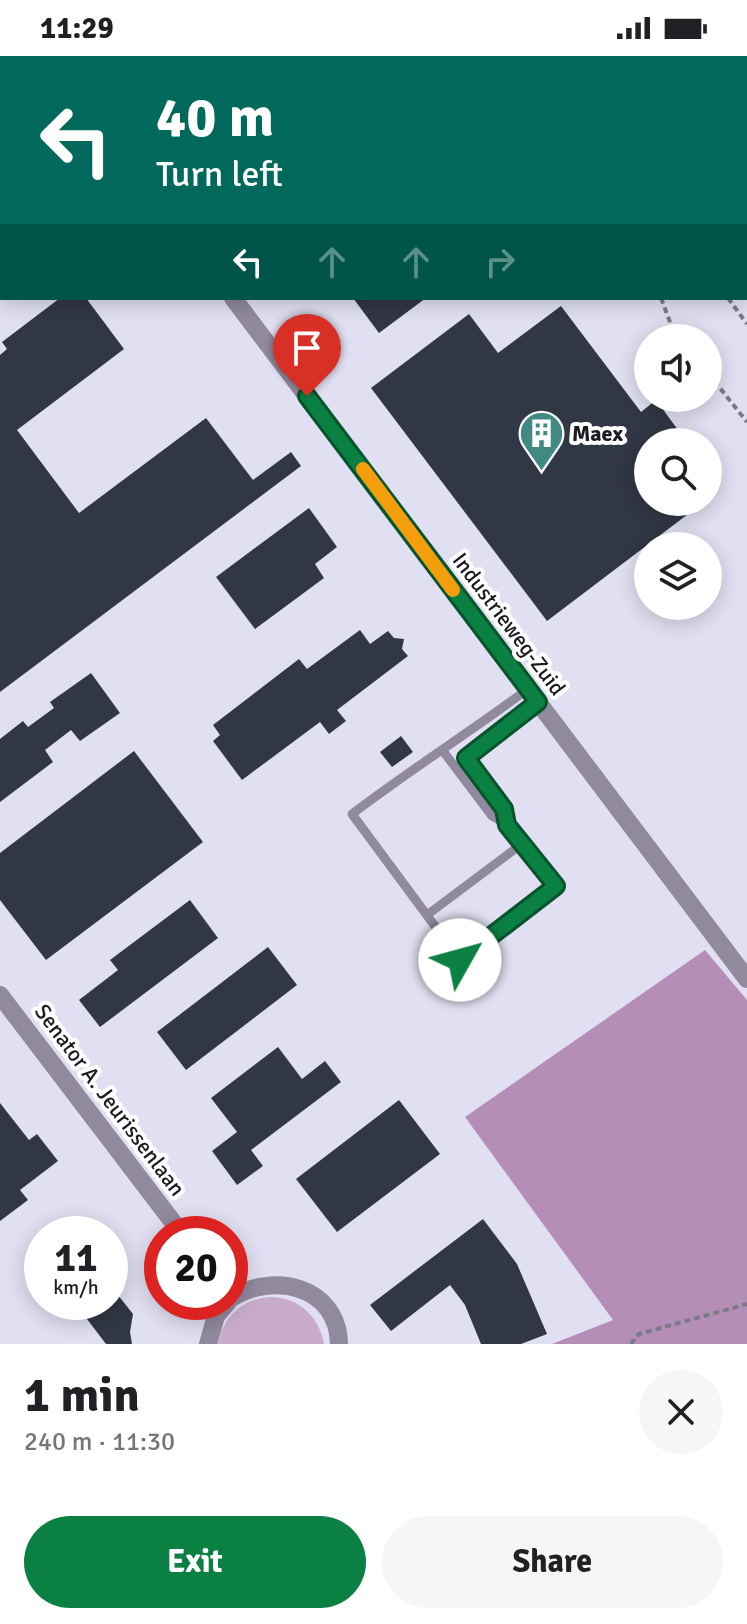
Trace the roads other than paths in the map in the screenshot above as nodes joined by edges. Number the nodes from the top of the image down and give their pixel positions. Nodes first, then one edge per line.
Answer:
1 (235, 300) edge
2 (533, 695) junction
3 (443, 751) junction
4 (507, 825) junction
5 (523, 843) junction
6 (427, 915) junction
7 (747, 979) edge
8 (0, 995) edge
9 (168, 1216) edge
10 (248, 1288) edge
11 (215, 1320) edge
12 (208, 1344) edge
13 (339, 1344) edge

1 - 2 street, Industrieweg-Zuid
2 - 3 lane
2 - 4 lane
2 - 7 street, Industrieweg-Zuid
3 - 4 lane
3 - 6 lane
4 - 5 lane
5 - 6 lane
5 - 6 lane
8 - 9 street, Senator A. Jeurissenlaan
10 - 13 street
11 - 12 street

